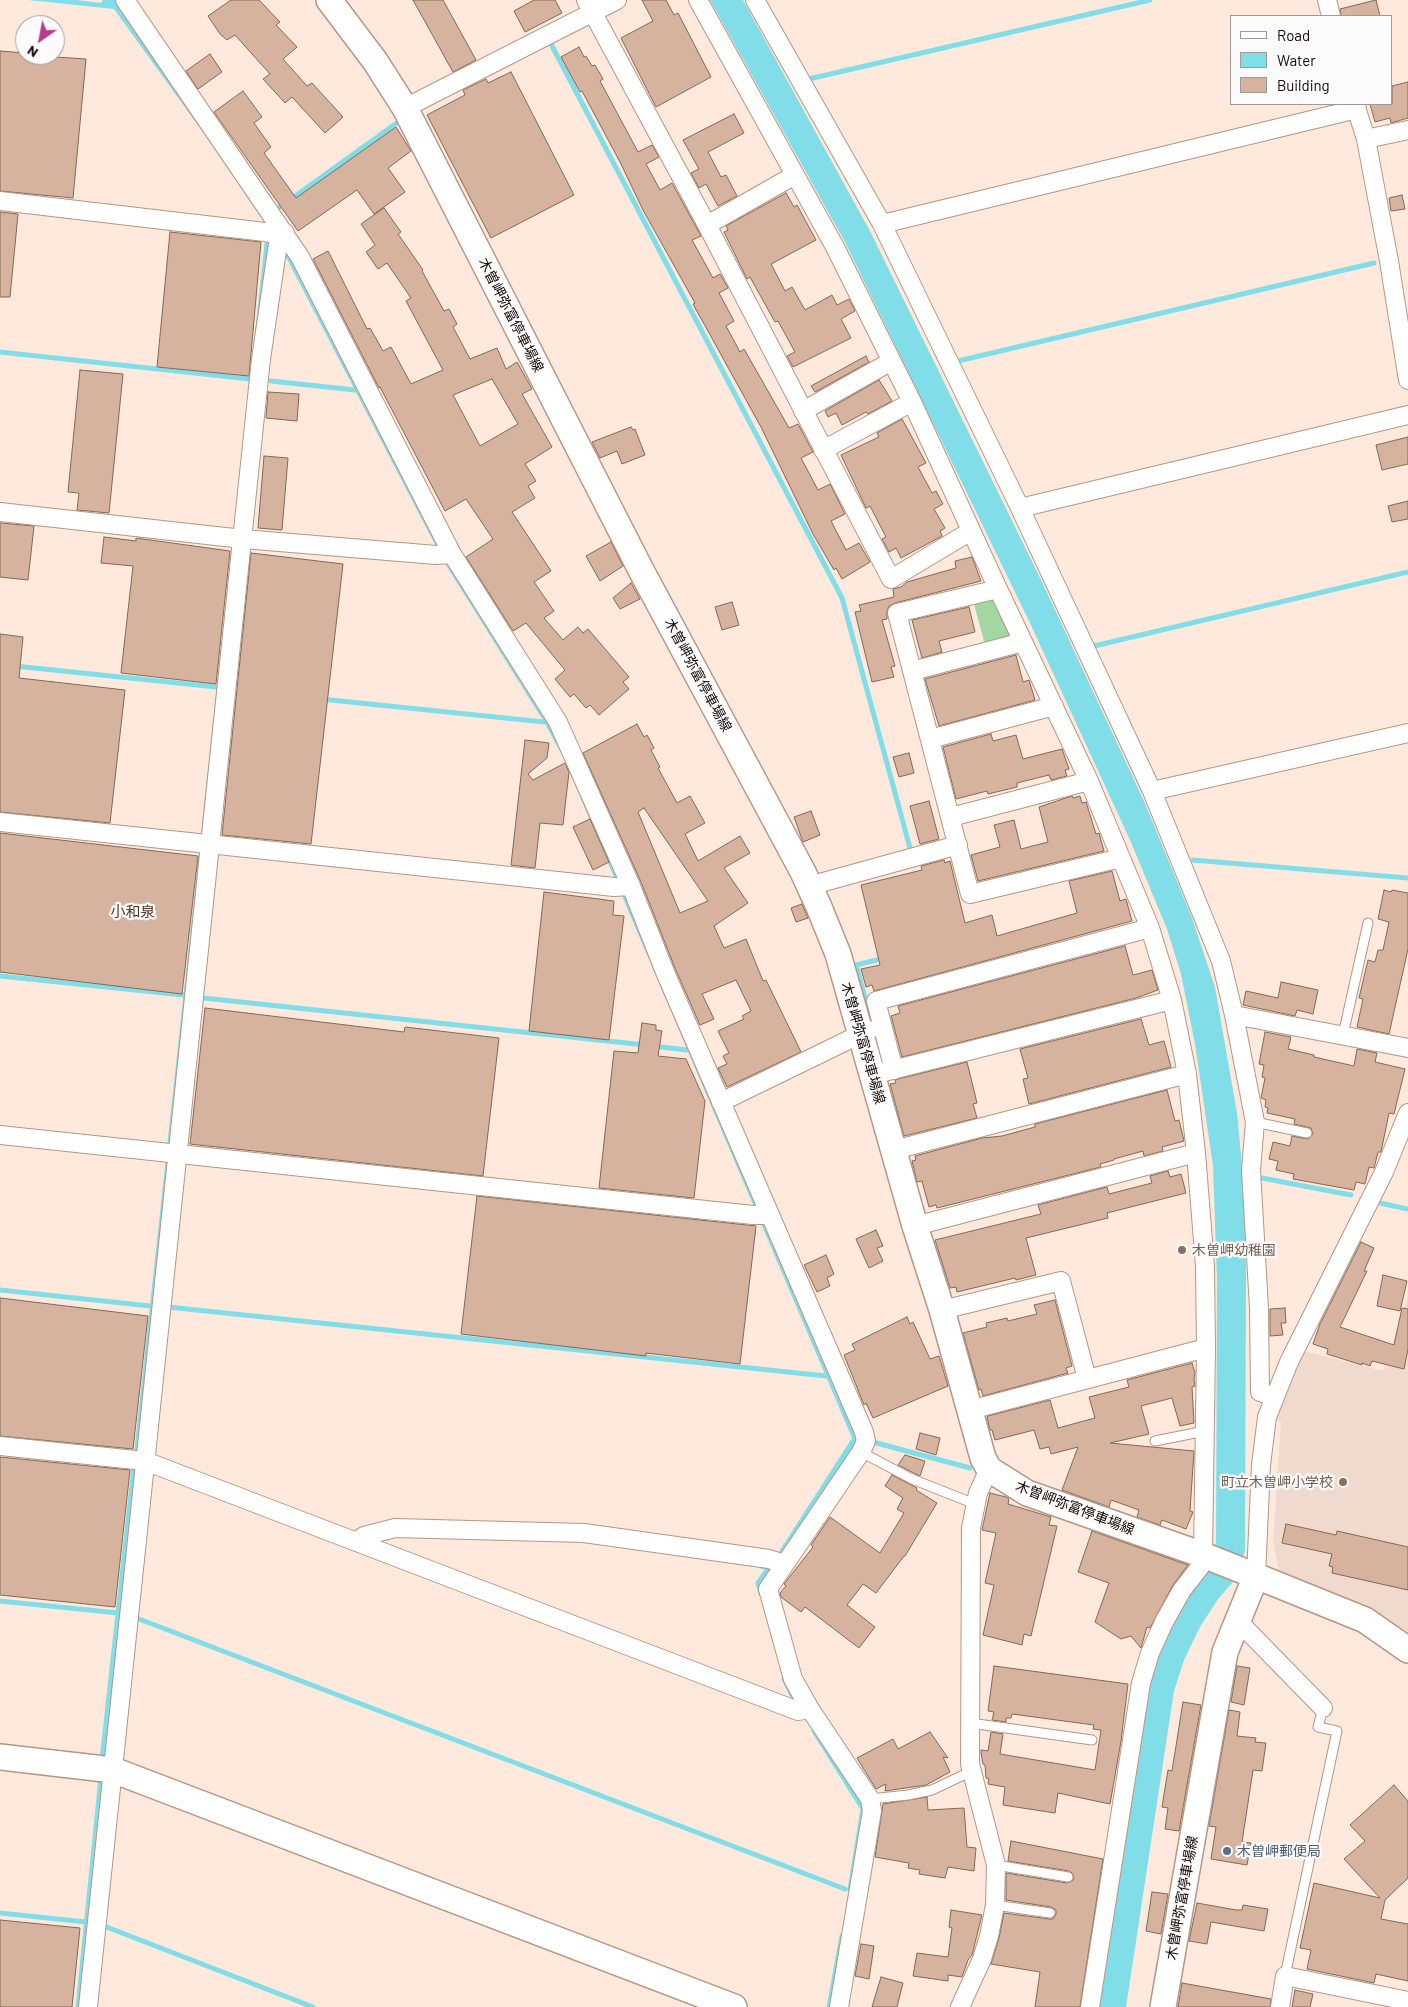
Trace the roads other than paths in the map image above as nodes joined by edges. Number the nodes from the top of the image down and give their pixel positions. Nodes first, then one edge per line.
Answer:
1 (125, 0) edge
2 (329, 0) edge
3 (617, 0) edge
4 (698, 0) edge
5 (755, 0) edge
6 (1327, 0) edge
7 (589, 6) edge
8 (1331, 15) edge
9 (1356, 107) edge
10 (405, 108) junction
11 (1408, 130) edge
12 (1366, 139) junction
13 (795, 175) junction
14 (0, 201) edge
15 (882, 224) junction
16 (707, 225) junction
17 (277, 236) junction
18 (890, 362) junction
19 (1408, 380) edge
20 (912, 402) junction
21 (803, 410) junction
22 (1408, 415) edge
23 (823, 450) junction
24 (1020, 508) junction
25 (0, 512) edge
26 (971, 531) junction
27 (238, 538) junction
28 (446, 554) junction
29 (998, 589) junction
30 (1023, 642) junction
31 (912, 671) junction
32 (1054, 706) junction
33 (1408, 733) edge
34 (930, 739) junction
35 (1089, 781) junction
36 (1152, 791) junction
37 (950, 817) junction
38 (0, 822) edge
39 (205, 845) junction
40 (958, 845) junction
41 (1121, 858) junction
42 (624, 886) junction
43 (810, 886) junction
44 (1368, 923) dead end
45 (1150, 928) junction
46 (1172, 1000) junction
47 (1234, 1015) junction
48 (871, 1029) junction
49 (1343, 1035) junction
50 (1408, 1048) edge
51 (883, 1072) junction
52 (1188, 1074) junction
53 (721, 1102) junction
54 (1408, 1113) edge
55 (1256, 1122) junction
56 (1307, 1133) dead end
57 (0, 1135) edge
58 (894, 1150) junction
59 (171, 1153) junction
60 (1196, 1153) junction
61 (763, 1215) junction
62 (916, 1226) junction
63 (942, 1310) junction
64 (1206, 1348) junction
65 (1088, 1379) junction
66 (1275, 1397) junction
67 (970, 1410) junction
68 (1205, 1431) junction
69 (1155, 1441) dead end
70 (0, 1446) edge
71 (861, 1452) junction
72 (145, 1461) junction
73 (989, 1469) junction
74 (975, 1504) junction
75 (357, 1541) junction
76 (1205, 1556) junction
77 (784, 1564) junction
78 (1252, 1574) junction
79 (1237, 1620) junction
80 (1408, 1650) edge
81 (1323, 1708) joint
82 (810, 1709) junction
83 (970, 1723) junction
84 (1092, 1740) dead end
85 (0, 1757) edge
86 (113, 1770) junction
87 (972, 1771) junction
88 (870, 1798) junction
89 (996, 1865) junction
90 (1068, 1877) dead end
91 (995, 1905) junction
92 (1050, 1913) dead end
93 (1286, 1976) junction
94 (1408, 2001) edge
95 (88, 2007) edge
96 (734, 2007) edge
97 (839, 2007) edge
98 (960, 2007) edge
99 (1090, 2007) edge
100 (1163, 2007) edge
101 (1280, 2007) edge

1 - 17 street
2 - 10 main road, 木曽岬弥富停車場線
3 - 7 street
4 - 13 street
5 - 15 street
6 - 8 street
7 - 10 street
7 - 16 street
9 - 12 street
9 - 15 street
10 - 43 main road, 木曽岬弥富停車場線
11 - 12 street
12 - 19 street
13 - 16 street
13 - 18 street
14 - 17 street
15 - 24 street
16 - 21 street
17 - 27 street
17 - 28 street
18 - 20 street
18 - 21 street
20 - 23 street
20 - 26 street
21 - 23 street
22 - 24 street
23 - 26 street
24 - 36 street
25 - 27 street
26 - 29 street
27 - 28 street
27 - 39 street
28 - 42 street
29 - 30 street
29 - 31 street
30 - 31 street
30 - 32 street
31 - 34 street
32 - 34 street
32 - 35 street
33 - 36 street
34 - 37 street
35 - 37 street
35 - 41 street
36 - 47 street
37 - 40 street
38 - 39 street
39 - 42 street
39 - 59 street
40 - 41 street
40 - 43 street
41 - 45 street
42 - 53 street
43 - 48 main road, 木曽岬弥富停車場線
44 - 49 lane
45 - 46 street
45 - 48 street
46 - 51 street
46 - 52 street
47 - 49 street
47 - 55 street
48 - 51 main road, 木曽岬弥富停車場線
48 - 53 street
49 - 50 street
51 - 58 main road, 木曽岬弥富停車場線
52 - 58 street
52 - 60 street
53 - 61 street
54 - 66 street
55 - 56 lane
55 - 66 street
57 - 59 street
58 - 62 main road, 木曽岬弥富停車場線
59 - 61 street
59 - 72 street
60 - 62 street
60 - 64 street
61 - 71 street
62 - 63 main road, 木曽岬弥富停車場線
63 - 65 street
63 - 67 main road, 木曽岬弥富停車場線
64 - 65 street
64 - 68 street
65 - 67 street
66 - 78 street
67 - 73 main road, 木曽岬弥富停車場線
68 - 69 lane
68 - 76 street
70 - 72 street
71 - 74 lane
71 - 77 street
72 - 75 street
72 - 86 street
73 - 74 street
73 - 76 main road, 木曽岬弥富停車場線
74 - 83 street
75 - 77 street
75 - 82 street
76 - 78 main road, 木曽岬弥富停車場線
76 - 99 street
77 - 82 street
78 - 79 main road, 木曽岬弥富停車場線
78 - 80 main road
79 - 81 street
79 - 100 main road, 木曽岬弥富停車場線
81 - 93 lane
82 - 88 street
83 - 84 lane
83 - 87 street
85 - 86 main road
86 - 95 street
86 - 96 main road
87 - 88 lane
87 - 89 street
88 - 97 street
89 - 90 lane
89 - 91 street
91 - 92 lane
91 - 98 street
93 - 94 street
93 - 101 street

